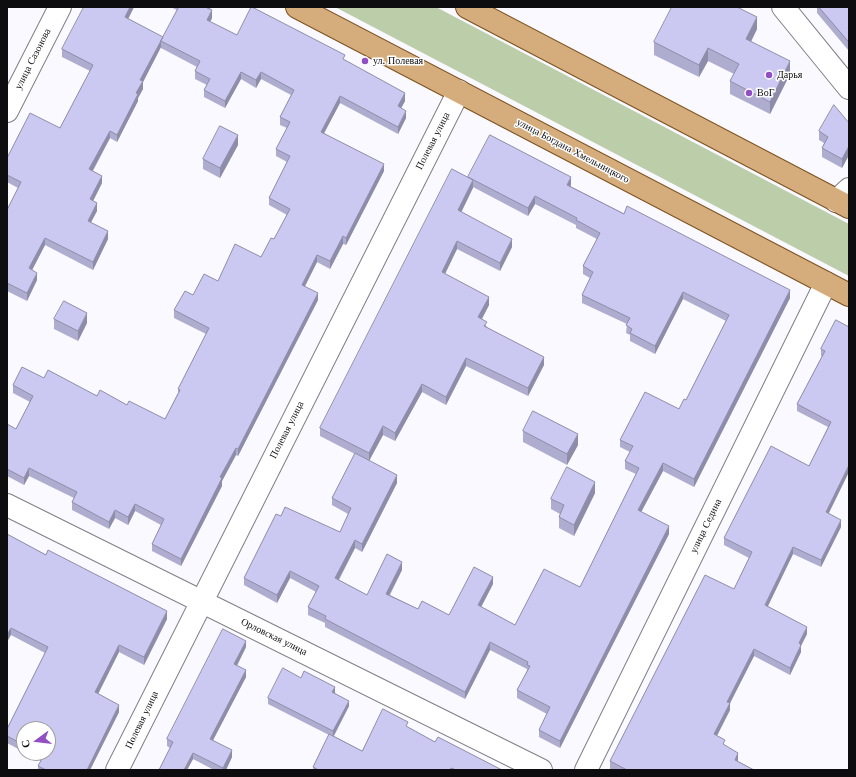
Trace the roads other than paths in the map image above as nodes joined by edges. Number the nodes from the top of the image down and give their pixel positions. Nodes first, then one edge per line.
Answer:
1 (60, 7) edge
2 (297, 7) edge
3 (467, 7) edge
4 (783, 7) edge
5 (849, 88) edge
6 (459, 91) junction
7 (7, 111) edge
8 (845, 199) edge
9 (826, 283) junction
10 (849, 295) edge
11 (7, 505) edge
12 (201, 601) junction
13 (117, 770) edge
14 (541, 770) edge
15 (586, 770) edge

1 - 7 street, улица Сазонова
2 - 6 main road, улица Богдана Хмельницкого
3 - 8 main road
4 - 5 street
6 - 9 main road, улица Богдана Хмельницкого
6 - 12 street, Полевая улица
9 - 10 main road, улица Богдана Хмельницкого
9 - 15 street, улица Седина
11 - 12 street, Орловская улица
12 - 13 street, Полевая улица
12 - 14 street, Орловская улица

